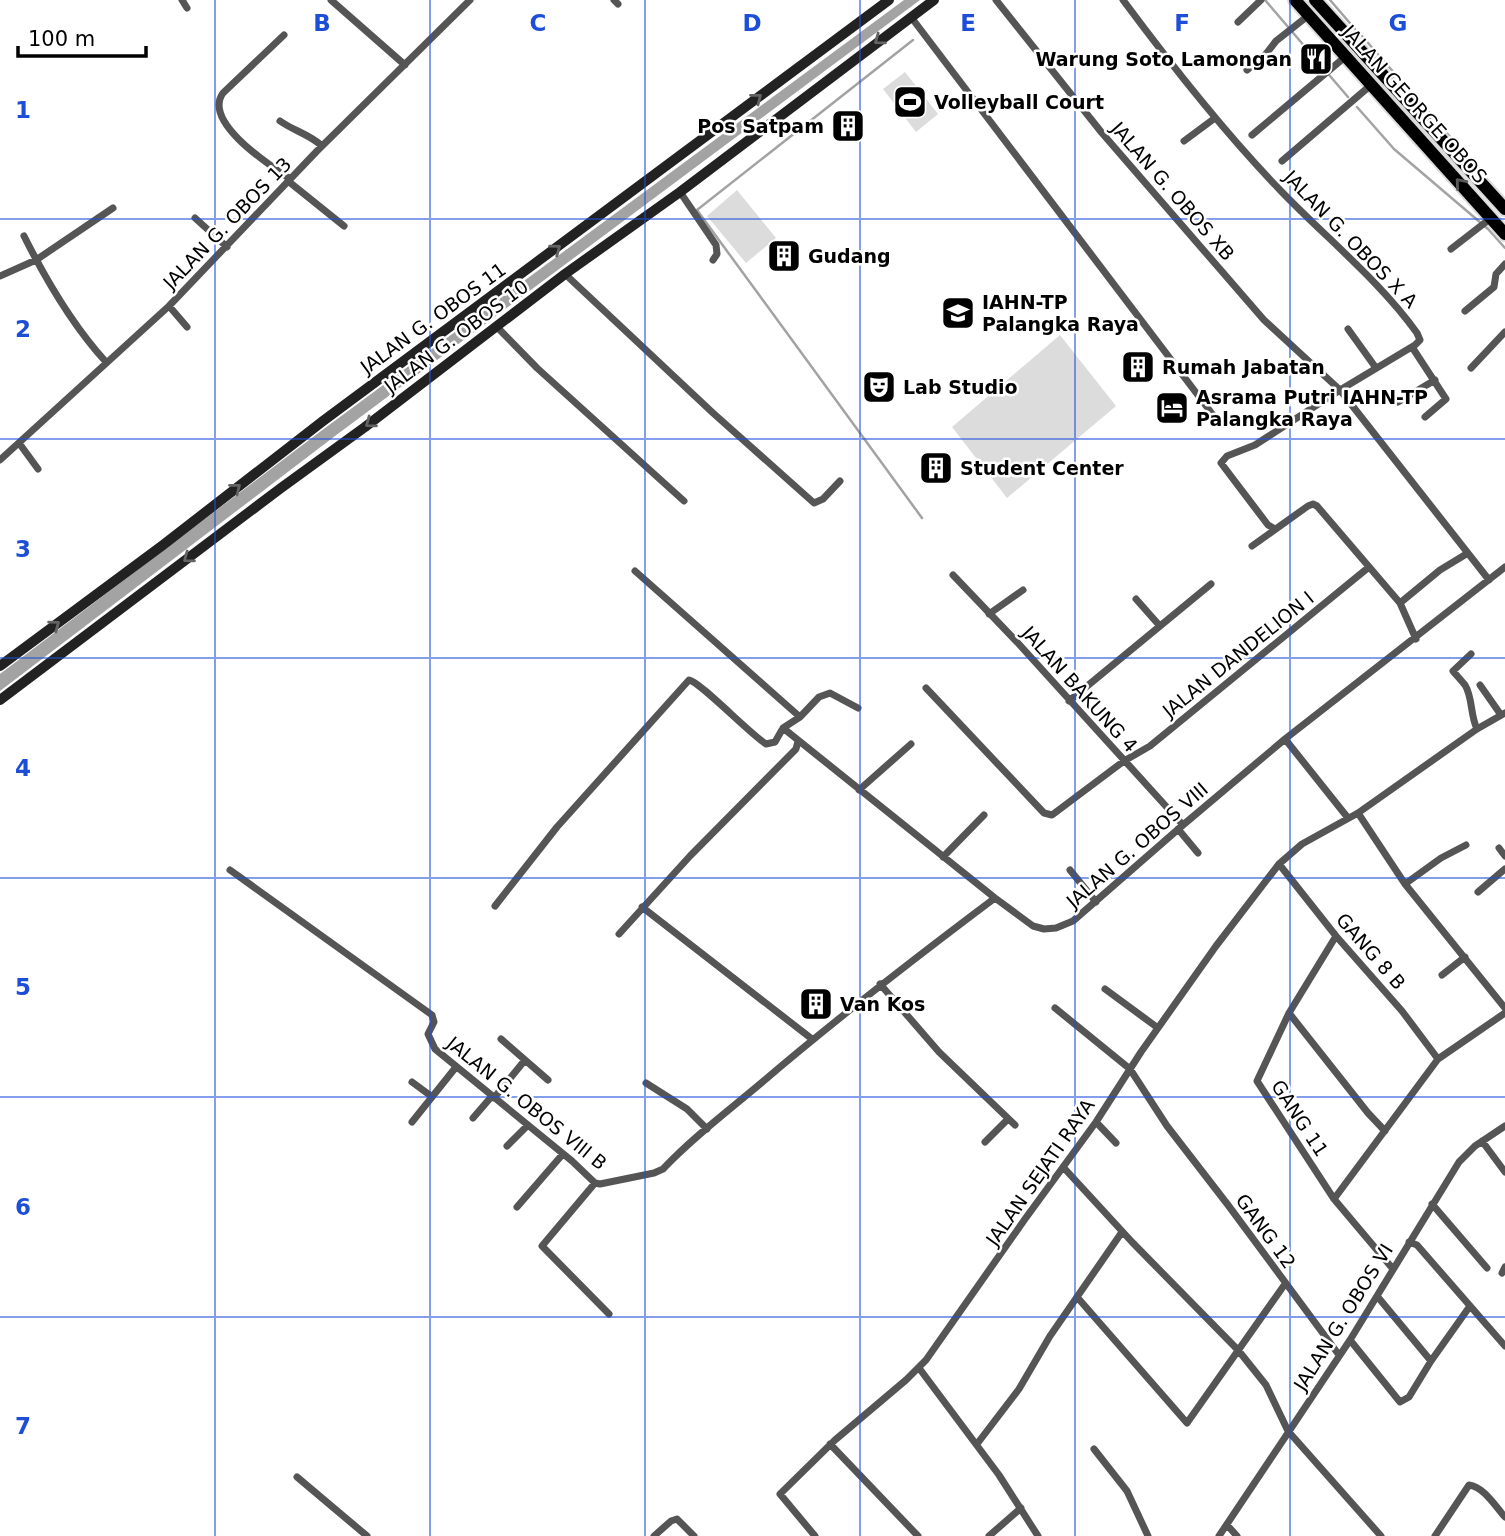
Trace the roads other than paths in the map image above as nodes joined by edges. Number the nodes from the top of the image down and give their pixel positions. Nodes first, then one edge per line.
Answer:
1 (182, 0) edge
2 (331, 0) edge
3 (470, 0) edge
4 (889, 0) edge
5 (934, 0) edge
6 (996, 0) edge
7 (1123, 0) edge
8 (1261, 0) edge
9 (1296, 0) edge
10 (1315, 0) edge
11 (187, 8) dead end
12 (1309, 15) junction
13 (911, 17) junction
14 (1238, 22) dead end
15 (284, 35) dead end
16 (1345, 57) junction
17 (405, 65) junction
18 (1247, 70) dead end
19 (1371, 85) junction
20 (1215, 118) junction
21 (280, 121) dead end
22 (1252, 135) dead end
23 (1184, 142) dead end
24 (322, 146) junction
25 (1282, 161) dead end
26 (289, 180) junction
27 (680, 192) junction
28 (113, 208) dead end
29 (1505, 209) edge
30 (195, 218) dead end
31 (1491, 218) junction
32 (344, 226) dead end
33 (1505, 234) edge
34 (24, 236) dead end
35 (227, 247) junction
36 (1451, 249) dead end
37 (36, 260) junction
38 (713, 260) dead end
39 (1505, 264) edge
40 (565, 274) junction
41 (0, 276) edge
42 (169, 306) junction
43 (1465, 311) dead end
44 (187, 327) dead end
45 (497, 327) junction
46 (1348, 328) dead end
47 (1505, 332) edge
48 (1412, 347) junction
49 (106, 362) junction
50 (1376, 368) junction
51 (1471, 368) dead end
52 (1435, 380) junction
53 (1340, 390) junction
54 (1398, 402) dead end
55 (1213, 415) dead end
56 (1426, 417) dead end
57 (19, 443) junction
58 (0, 460) edge
59 (38, 469) dead end
60 (840, 481) dead end
61 (684, 501) dead end
62 (1275, 529) junction
63 (1252, 546) dead end
64 (1468, 553) junction
65 (1369, 567) junction
66 (635, 571) dead end
67 (1504, 571) edge
68 (953, 575) dead end
69 (1489, 580) junction
70 (1211, 584) dead end
71 (1023, 590) dead end
72 (1136, 599) dead end
73 (1400, 603) junction
74 (989, 614) junction
75 (1161, 624) junction
76 (1416, 639) junction
77 (1471, 654) dead end
78 (0, 666) edge
79 (1480, 685) dead end
80 (926, 688) dead end
81 (0, 700) edge
82 (1069, 701) junction
83 (858, 708) dead end
84 (1503, 714) edge
85 (800, 717) junction
86 (783, 728) junction
87 (1477, 729) junction
88 (1285, 739) junction
89 (798, 741) junction
90 (911, 744) dead end
91 (1124, 761) junction
92 (859, 790) junction
93 (1358, 813) junction
94 (984, 816) dead end
95 (1348, 818) junction
96 (1180, 827) junction
97 (1466, 845) dead end
98 (1499, 848) dead end
99 (1198, 853) dead end
100 (1505, 856) edge
101 (943, 857) junction
102 (1279, 864) junction
103 (1505, 869) edge
104 (230, 870) dead end
105 (1070, 870) dead end
106 (1405, 884) junction
107 (1478, 892) dead end
108 (995, 898) junction
109 (1096, 902) junction
110 (495, 906) dead end
111 (642, 907) junction
112 (619, 934) dead end
113 (1336, 936) junction
114 (1465, 957) junction
115 (1442, 975) dead end
116 (880, 984) junction
117 (1105, 989) dead end
118 (1505, 1007) edge
119 (1055, 1008) dead end
120 (1289, 1013) junction
121 (1505, 1013) edge
122 (1158, 1028) junction
123 (501, 1039) dead end
124 (813, 1040) junction
125 (1438, 1059) junction
126 (525, 1060) junction
127 (456, 1067) junction
128 (1130, 1069) junction
129 (548, 1080) dead end
130 (412, 1082) dead end
131 (646, 1083) dead end
132 (431, 1096) junction
133 (493, 1097) junction
134 (473, 1118) dead end
135 (1008, 1119) junction
136 (412, 1122) dead end
137 (1096, 1122) junction
138 (528, 1125) junction
139 (1015, 1125) dead end
140 (1505, 1126) edge
141 (707, 1129) junction
142 (1385, 1131) junction
143 (1482, 1141) junction
144 (985, 1142) dead end
145 (1116, 1143) dead end
146 (507, 1146) dead end
147 (562, 1155) junction
148 (1064, 1168) junction
149 (1505, 1172) edge
150 (594, 1182) junction
151 (1334, 1199) junction
152 (1432, 1204) junction
153 (517, 1207) dead end
154 (1122, 1232) junction
155 (1409, 1242) junction
156 (1487, 1268) dead end
157 (1393, 1269) junction
158 (1285, 1284) junction
159 (1377, 1296) junction
160 (1077, 1297) junction
161 (1470, 1306) junction
162 (609, 1314) dead end
163 (1350, 1340) junction
164 (1505, 1346) edge
165 (1238, 1350) junction
166 (1339, 1355) junction
167 (1431, 1361) junction
168 (919, 1368) junction
169 (1288, 1431) junction
170 (830, 1444) junction
171 (977, 1444) junction
172 (1094, 1449) dead end
173 (297, 1477) dead end
174 (1021, 1508) junction
175 (1505, 1517) edge
176 (1227, 1525) junction
177 (367, 1536) edge
178 (654, 1536) edge
179 (694, 1536) edge
180 (815, 1536) edge
181 (918, 1536) edge
182 (989, 1536) edge
183 (1038, 1536) edge
184 (1148, 1536) edge
185 (1219, 1536) edge
186 (1237, 1536) edge
187 (1381, 1536) edge
188 (1435, 1536) edge

1 - 11 street
2 - 17 street
3 - 17 street, JALAN G. OBOS 13
78 -> 4 street, JALAN G. OBOS 11
5 - 13 street, JALAN G. OBOS 10
6 - 53 street, JALAN G. OBOS XB
7 - 20 street, JALAN G. OBOS X A
8 - 14 street
9 - 12 main road, JALAN GEORGE OBOS
10 - 29 main road, JALAN GEORGE OBOS
12 - 16 main road, JALAN GEORGE OBOS
12 - 18 street
13 -> 27 street, JALAN G. OBOS 10
13 - 55 street
15 - 26 street
16 - 19 main road, JALAN GEORGE OBOS
16 - 22 street
17 - 24 street, JALAN G. OBOS 13
19 - 25 street
31 -> 19 main road, JALAN GEORGE OBOS
20 - 23 street
20 - 48 street, JALAN G. OBOS X A
21 - 24 street
24 - 26 street, JALAN G. OBOS 13
26 - 32 street
26 - 35 street, JALAN G. OBOS 13
27 - 38 street
27 - 40 street, JALAN G. OBOS 10
28 - 37 street
30 - 35 street
31 - 33 main road, JALAN GEORGE OBOS
31 - 36 street
34 - 37 street
35 - 42 street, JALAN G. OBOS 13
37 - 41 street
37 - 49 street
39 - 43 street
40 - 45 street, JALAN G. OBOS 10
40 - 60 street
42 - 44 street
42 - 49 street, JALAN G. OBOS 13
45 - 61 street
45 -> 81 street, JALAN G. OBOS 10
46 - 50 street
47 - 51 street
48 - 50 street
48 - 52 street
49 - 57 street, JALAN G. OBOS 13
50 - 53 street
52 - 54 street
52 - 56 street
53 - 62 street
53 - 64 street
57 - 58 street, JALAN G. OBOS 13
57 - 59 street
62 - 63 street
62 - 65 street
64 - 69 street
64 - 73 street
65 - 73 street
65 - 91 street, JALAN DANDELION I
66 - 85 street
67 - 69 street, JALAN G. OBOS VIII
68 - 74 street, JALAN BAKUNG 4
69 - 76 street, JALAN G. OBOS VIII
70 - 75 street
71 - 74 street
72 - 75 street
73 - 76 street
74 - 82 street, JALAN BAKUNG 4
75 - 82 street
76 - 88 street, JALAN G. OBOS VIII
77 - 87 street
79 - 84 street
80 - 91 street, JALAN DANDELION I
82 - 91 street, JALAN BAKUNG 4
83 - 85 street
84 - 87 street, JALAN SEJATI RAYA
85 - 86 street
86 - 89 street, JALAN G. OBOS VIII
86 - 110 street
87 - 93 street, JALAN SEJATI RAYA
88 - 95 street
88 - 96 street, JALAN G. OBOS VIII
89 - 92 street, JALAN G. OBOS VIII
89 - 111 street
90 - 92 street
91 - 96 street, JALAN BAKUNG 4
92 - 101 street, JALAN G. OBOS VIII
93 - 95 street, JALAN SEJATI RAYA
93 - 106 street
94 - 101 street
95 - 102 street, JALAN SEJATI RAYA
96 - 99 street, JALAN BAKUNG 4
96 - 109 street, JALAN G. OBOS VIII
97 - 106 street
98 - 100 street
101 - 108 street, JALAN G. OBOS VIII
102 - 113 street, GANG 8 B
102 - 122 street, JALAN SEJATI RAYA
103 - 107 street
104 - 127 street, JALAN G. OBOS VIII B
105 - 109 street
106 - 114 street
108 - 109 street, JALAN G. OBOS VIII
108 - 116 street, JALAN G. OBOS VIII B
111 - 112 street
111 - 124 street
113 - 120 street, GANG 11
113 - 125 street, GANG 8 B
114 - 115 street
114 - 118 street
116 - 124 street, JALAN G. OBOS VIII B
116 - 135 street
117 - 122 street
119 - 128 street, GANG 12
120 - 142 street
120 - 151 street, GANG 11
121 - 125 street
122 - 128 street, JALAN SEJATI RAYA
123 - 126 street
124 - 141 street, JALAN G. OBOS VIII B
125 - 142 street
126 - 129 street
126 - 133 street
127 - 132 street
127 - 133 street, JALAN G. OBOS VIII B
128 - 137 street, JALAN SEJATI RAYA
128 - 158 street, GANG 12
130 - 132 street
131 - 141 street
132 - 136 street
133 - 134 street
133 - 138 street, JALAN G. OBOS VIII B
135 - 139 street
135 - 144 street
137 - 145 street
137 - 148 street, JALAN SEJATI RAYA
138 - 146 street
138 - 147 street, JALAN G. OBOS VIII B
140 - 143 street, JALAN G. OBOS VI
141 - 150 street, JALAN G. OBOS VIII B
142 - 151 street
143 - 149 street
143 - 152 street, JALAN G. OBOS VI
147 - 150 street, JALAN G. OBOS VIII B
147 - 153 street
148 - 154 street
148 - 168 street, JALAN SEJATI RAYA
150 - 162 street
151 - 157 street, GANG 11
152 - 155 street, JALAN G. OBOS VI
152 - 156 street
154 - 160 street
154 - 165 street
155 - 157 street, JALAN G. OBOS VI
155 - 161 street
157 - 159 street, JALAN G. OBOS VI
158 - 165 street
158 - 166 street, GANG 12
159 - 163 street, JALAN G. OBOS VI
159 - 167 street
160 - 165 street
160 - 171 street
161 - 164 street
161 - 167 street
163 - 166 street, JALAN G. OBOS VI
163 - 167 street
165 - 169 street
166 - 169 street, JALAN G. OBOS VI
168 - 170 street, JALAN SEJATI RAYA
168 - 171 street
169 - 176 street, JALAN G. OBOS VI
169 - 187 street
170 - 180 street, JALAN SEJATI RAYA
170 - 181 street
171 - 174 street
172 - 184 street
173 - 177 street
174 - 182 street
174 - 183 street
175 - 188 street
176 - 185 street, JALAN G. OBOS VI
176 - 186 street
178 - 179 street

